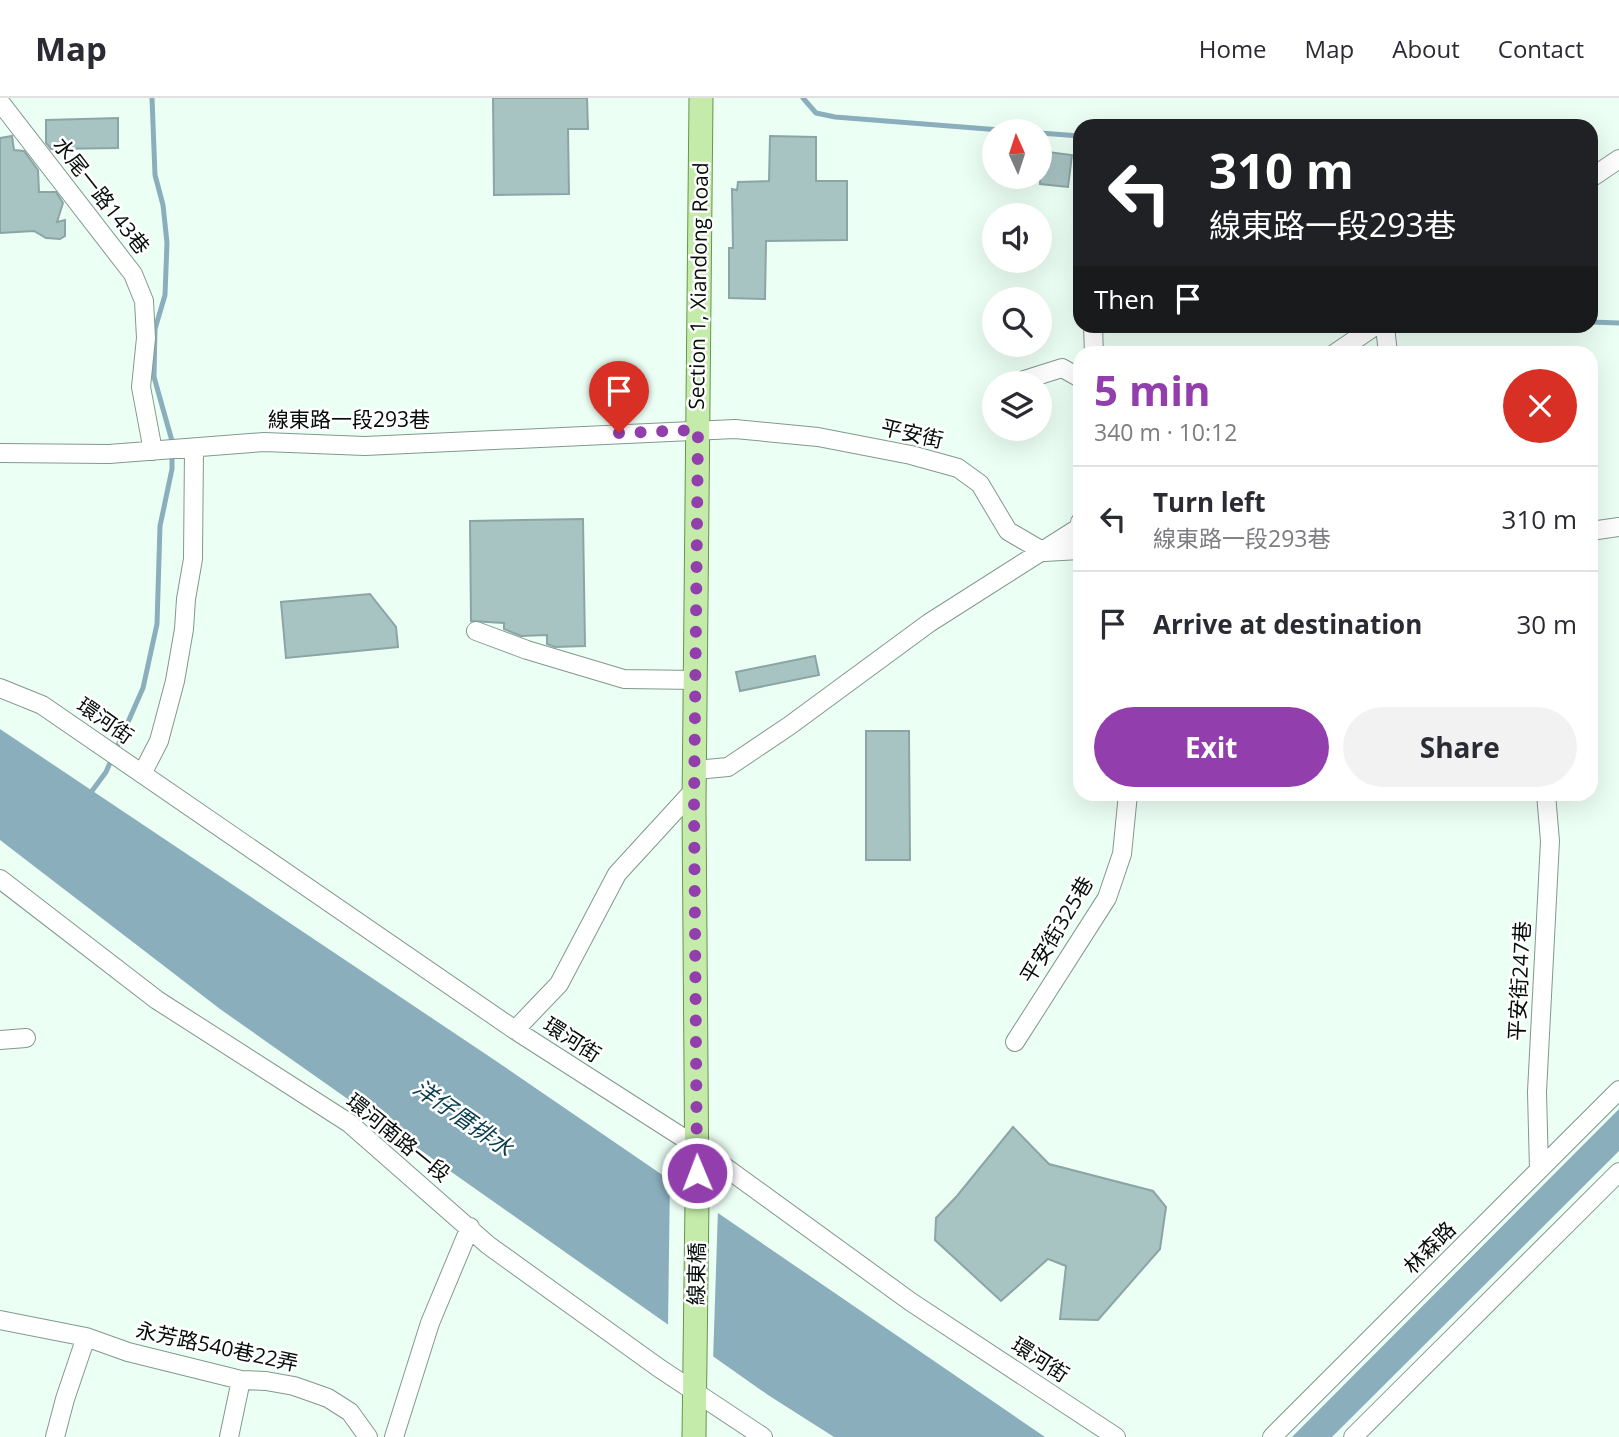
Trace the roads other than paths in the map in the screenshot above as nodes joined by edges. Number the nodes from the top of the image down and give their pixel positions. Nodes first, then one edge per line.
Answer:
1 (701, 98) edge
2 (0, 102) edge
3 (1619, 159) edge
4 (1598, 173) edge
5 (1365, 333) edge
6 (1346, 346) edge
7 (1052, 371) edge
8 (1073, 375) edge
9 (698, 430) junction
10 (194, 449) junction
11 (160, 451) junction
12 (0, 453) edge
13 (1619, 527) edge
14 (1598, 530) edge
15 (1073, 532) edge
16 (1073, 550) edge
17 (1044, 552) junction
18 (476, 631) dead end
19 (697, 680) junction
20 (0, 688) edge
21 (142, 774) junction
22 (695, 780) junction
23 (1127, 801) edge
24 (1547, 801) edge
25 (0, 879) edge
26 (515, 1030) junction
27 (26, 1038) dead end
28 (0, 1040) edge
29 (1015, 1042) dead end
30 (1619, 1090) edge
31 (696, 1146) junction
32 (1539, 1170) junction
33 (1619, 1172) edge
34 (470, 1227) junction
35 (0, 1321) edge
36 (86, 1337) junction
37 (242, 1380) junction
38 (695, 1392) junction
39 (55, 1437) edge
40 (229, 1437) edge
41 (368, 1437) edge
42 (394, 1437) edge
43 (694, 1437) edge
44 (763, 1437) edge
45 (1116, 1437) edge
46 (1272, 1437) edge
47 (1353, 1437) edge

1 - 9 main road, Section 1, Xiandong Road
2 - 11 street, 水尾一路143巷
3 - 4 street
5 - 6 street
7 - 8 street
9 - 10 street, 線東路一段293巷
9 - 17 street, 平安街
9 - 19 main road, Section 1, Xiandong Road
10 - 11 street, 線東路一段293巷
10 - 21 street
11 - 12 street, 線東路一段293巷
13 - 14 street
15 - 17 street
16 - 17 street
17 - 22 street
18 - 19 street
19 - 22 main road, Section 1, Xiandong Road
20 - 21 street, 環河街
21 - 26 street, 環河街
22 - 26 street
22 - 31 main road, Section 1, Xiandong Road
23 - 29 street, 平安街325巷
24 - 32 street, 平安街247巷
25 - 34 street, 環河南路一段
26 - 31 street, 環河街
27 - 28 street
30 - 32 street, 林森路
31 - 38 main road, 線東橋
31 - 45 street, 環河街
32 - 46 street, 林森路
33 - 47 street
34 - 38 street, 環河南路一段
34 - 42 street
35 - 36 street, 永芳路540巷22弄
36 - 37 street, 永芳路540巷22弄
36 - 39 street
37 - 40 street
37 - 41 street, 永芳路540巷22弄
38 - 43 main road
38 - 44 street, 環河南路一段

